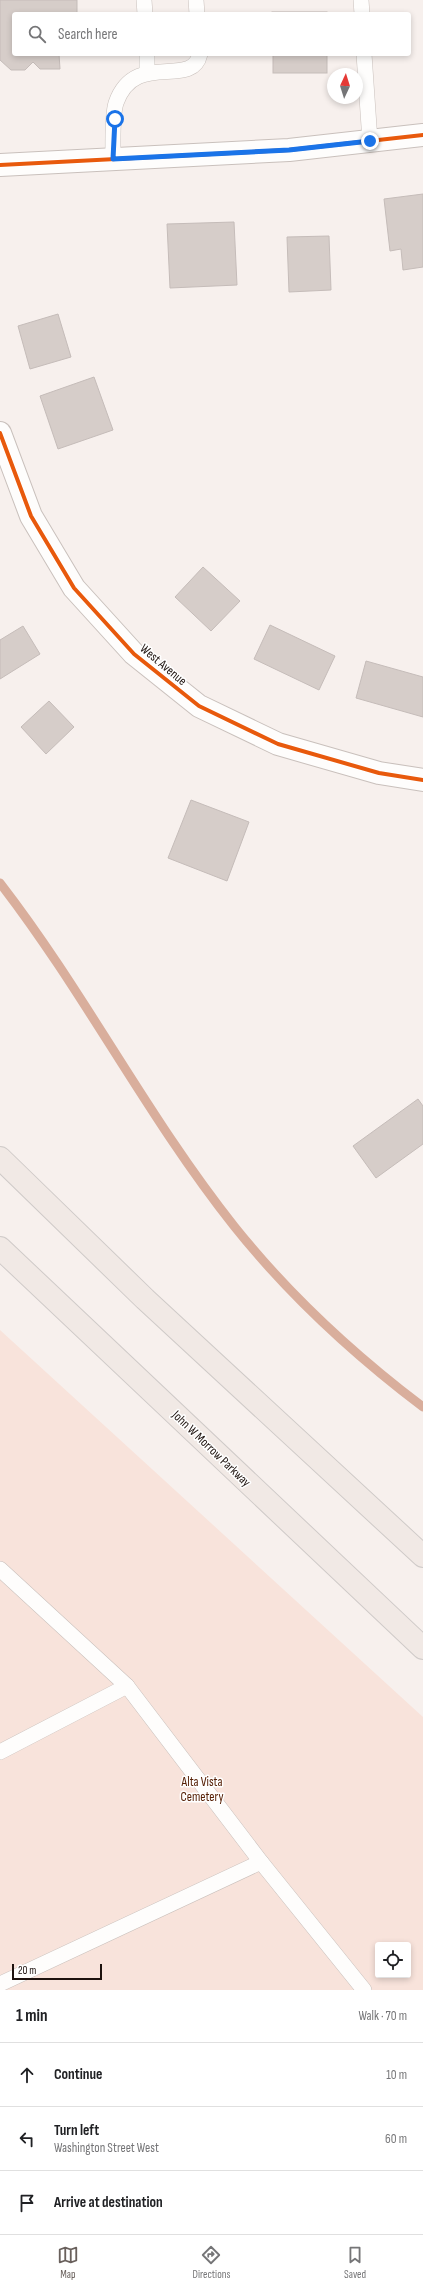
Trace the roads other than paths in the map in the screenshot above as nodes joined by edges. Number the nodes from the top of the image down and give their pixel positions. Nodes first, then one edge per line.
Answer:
1 (144, 0) edge
2 (196, 0) edge
3 (361, 0) edge
4 (145, 12) edge
5 (197, 12) edge
6 (362, 12) edge
7 (147, 56) edge
8 (199, 56) edge
9 (364, 56) edge
10 (147, 72) junction
11 (423, 135) edge
12 (370, 141) junction
13 (113, 159) junction
14 (0, 165) edge
15 (0, 433) edge
16 (423, 780) edge
17 (0, 1158) edge
18 (0, 1248) edge
19 (423, 1556) edge
20 (0, 1569) edge
21 (423, 1648) edge
22 (127, 1686) junction
23 (0, 1752) edge
24 (261, 1862) junction
25 (0, 1984) edge
26 (364, 1990) edge

1 - 4 lane
2 - 5 lane
3 - 6 lane
7 - 10 lane
8 - 10 lane
9 - 12 lane
10 - 13 lane
11 - 12 street
12 - 13 street
13 - 14 street
15 - 16 street, West Avenue
17 - 19 main road
18 - 21 main road, John W Morrow Parkway
20 - 22 lane
22 - 23 lane
22 - 24 lane
24 - 25 lane
24 - 26 lane

